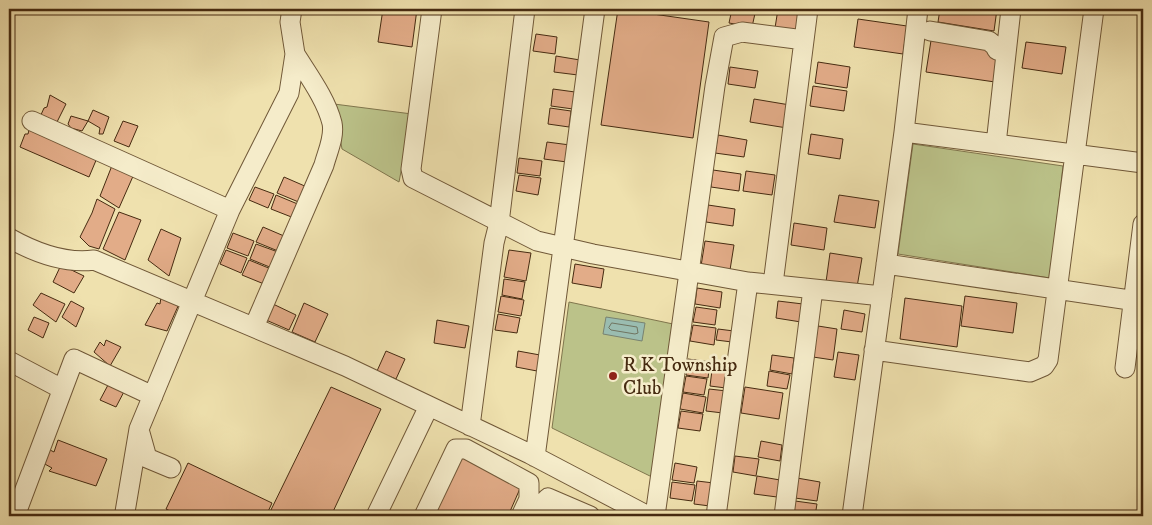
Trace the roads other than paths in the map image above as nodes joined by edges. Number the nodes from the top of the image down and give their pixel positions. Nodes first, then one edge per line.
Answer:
1 (292, 9) edge
2 (432, 9) edge
3 (525, 9) edge
4 (595, 9) edge
5 (808, 9) edge
6 (918, 9) edge
7 (1011, 9) edge
8 (1094, 9) edge
9 (930, 31) dead end
10 (804, 40) junction
11 (1006, 52) junction
12 (295, 54) junction
13 (32, 121) dead end
14 (904, 132) junction
15 (996, 144) junction
16 (1075, 154) junction
17 (1143, 163) edge
18 (230, 210) junction
19 (499, 223) junction
20 (1143, 224) edge
21 (9, 238) edge
22 (563, 247) junction
23 (886, 264) junction
24 (690, 272) junction
25 (748, 282) junction
26 (774, 284) junction
27 (813, 289) junction
28 (1057, 289) junction
29 (882, 296) junction
30 (192, 300) junction
31 (1138, 301) edge
32 (254, 327) junction
33 (874, 350) junction
34 (9, 361) edge
35 (1124, 368) dead end
36 (62, 389) junction
37 (153, 396) junction
38 (429, 406) junction
39 (470, 426) junction
40 (139, 430) junction
41 (488, 434) junction
42 (513, 446) junction
43 (480, 456) junction
44 (535, 457) junction
45 (171, 468) dead end
46 (505, 469) junction
47 (15, 503) edge
48 (124, 512) dead end
49 (376, 516) edge
50 (424, 516) edge
51 (521, 516) edge
52 (537, 516) edge
53 (590, 516) edge
54 (648, 516) edge
55 (654, 516) edge
56 (716, 516) edge
57 (784, 516) edge
58 (852, 516) edge

1 - 12 street
2 - 19 street
3 - 19 street
4 - 22 street
5 - 10 street
6 - 14 street
7 - 11 street
8 - 16 street
9 - 11 street
10 - 24 street
10 - 26 street
11 - 15 street
12 - 18 street
12 - 32 street
13 - 18 street
14 - 15 street
14 - 23 street
15 - 16 street
16 - 17 street
16 - 28 street
18 - 30 street
19 - 22 street
19 - 39 street
20 - 31 street
21 - 30 street
22 - 24 street
22 - 44 street
23 - 28 street
23 - 29 street
24 - 25 street
24 - 55 street
25 - 26 street
25 - 56 street
26 - 27 street
27 - 29 street
27 - 57 street
28 - 31 street
28 - 33 street
29 - 33 street
30 - 32 street
30 - 37 street
31 - 35 street
32 - 38 street
33 - 58 street
34 - 36 street
36 - 37 street
36 - 47 street
37 - 40 street
38 - 39 street
38 - 49 street
39 - 41 street
40 - 45 street
40 - 48 street
41 - 42 street
41 - 43 street
42 - 44 street
42 - 46 street
43 - 46 street
43 - 50 street
44 - 54 street
46 - 51 street
52 - 53 street

